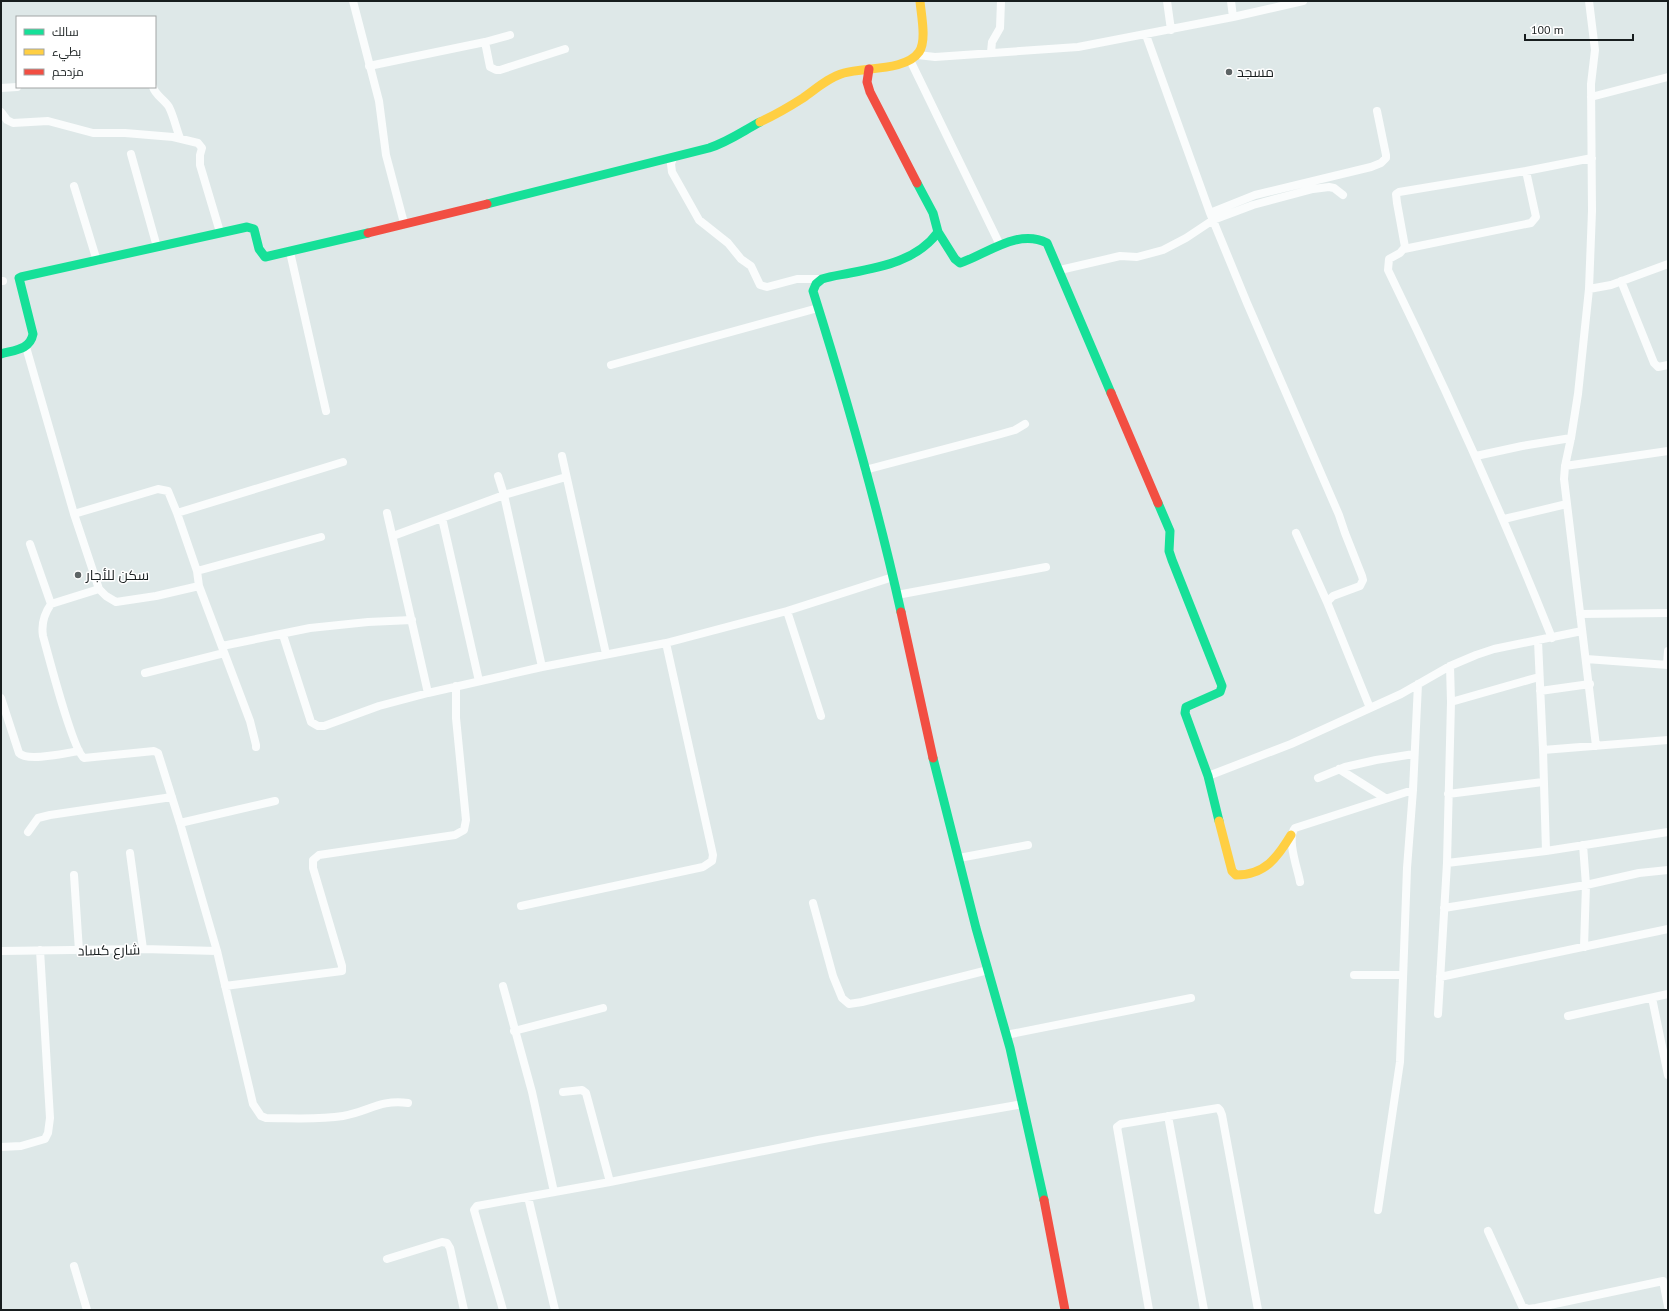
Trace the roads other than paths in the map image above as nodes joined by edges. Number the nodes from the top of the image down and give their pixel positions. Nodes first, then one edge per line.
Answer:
1 (353, 1) edge
2 (920, 1) edge
3 (1001, 1) edge
4 (1167, 1) edge
5 (1231, 1) edge
6 (1303, 1) edge
7 (1589, 1) edge
8 (1233, 17) junction
9 (1171, 30) junction
10 (510, 35) dead end
11 (1146, 35) junction
12 (485, 42) junction
13 (565, 49) dead end
14 (991, 52) junction
15 (914, 58) junction
16 (369, 66) junction
17 (869, 69) junction
18 (1668, 77) edge
19 (16, 86) edge
20 (1, 88) edge
21 (153, 88) edge
22 (1591, 98) junction
23 (1377, 111) dead end
24 (1, 112) edge
25 (180, 138) junction
26 (131, 154) dead end
27 (672, 158) junction
28 (1592, 158) junction
29 (1526, 171) junction
30 (74, 186) dead end
31 (1343, 195) dead end
32 (1212, 216) junction
33 (404, 223) junction
34 (220, 232) junction
35 (938, 232) junction
36 (1000, 245) junction
37 (157, 247) junction
38 (1404, 249) junction
39 (290, 252) junction
40 (97, 261) junction
41 (1668, 264) edge
42 (1060, 270) junction
43 (821, 280) junction
44 (1621, 281) junction
45 (1590, 289) junction
46 (818, 308) junction
47 (26, 347) junction
48 (1, 354) edge
49 (611, 365) dead end
50 (1668, 365) edge
51 (326, 411) dead end
52 (1025, 424) dead end
53 (1571, 438) junction
54 (1668, 451) edge
55 (562, 456) dead end
56 (1476, 456) junction
57 (343, 462) dead end
58 (1565, 466) junction
59 (865, 470) junction
60 (498, 476) dead end
61 (566, 477) junction
62 (504, 496) junction
63 (1567, 504) junction
64 (177, 513) junction
65 (388, 513) dead end
66 (74, 514) junction
67 (442, 518) junction
68 (1504, 519) junction
69 (1296, 533) dead end
70 (392, 536) junction
71 (321, 537) dead end
72 (30, 544) dead end
73 (1046, 567) dead end
74 (197, 571) junction
75 (893, 577) junction
76 (199, 586) junction
77 (99, 589) junction
78 (897, 595) junction
79 (1327, 602) junction
80 (51, 604) junction
81 (787, 610) junction
82 (1580, 614) junction
83 (1668, 614) edge
84 (412, 620) junction
85 (1582, 631) junction
86 (283, 635) junction
87 (1552, 638) junction
88 (1538, 641) junction
89 (666, 643) junction
90 (223, 649) junction
91 (1668, 651) edge
92 (606, 654) junction
93 (1586, 658) junction
94 (1667, 665) edge
95 (1450, 666) junction
96 (542, 667) junction
97 (145, 673) dead end
98 (1539, 677) junction
99 (479, 681) junction
100 (1418, 684) junction
101 (1590, 684) junction
102 (456, 686) junction
103 (1540, 691) junction
104 (428, 693) junction
105 (1, 698) edge
106 (1451, 702) junction
107 (1370, 708) junction
108 (821, 716) dead end
109 (1668, 740) edge
110 (1596, 746) junction
111 (256, 747) dead end
112 (1543, 750) junction
113 (79, 751) junction
114 (1414, 754) junction
115 (1339, 769) junction
116 (1208, 776) junction
117 (1318, 778) dead end
118 (1543, 782) junction
119 (1413, 790) junction
120 (1448, 794) junction
121 (172, 797) junction
122 (1385, 798) junction
123 (275, 801) dead end
124 (180, 823) junction
125 (28, 832) dead end
126 (1668, 832) edge
127 (1291, 835) junction
128 (1028, 845) dead end
129 (1583, 846) junction
130 (1546, 851) junction
131 (130, 853) dead end
132 (959, 858) junction
133 (1447, 864) junction
134 (1668, 870) edge
135 (74, 875) dead end
136 (1300, 882) dead end
137 (1586, 885) junction
138 (813, 903) dead end
139 (521, 906) dead end
140 (1444, 908) junction
141 (1668, 929) edge
142 (1584, 947) junction
143 (143, 949) junction
144 (40, 950) junction
145 (1, 951) edge
146 (79, 951) junction
147 (217, 951) junction
148 (988, 970) junction
149 (1354, 975) dead end
150 (1403, 975) junction
151 (1440, 977) junction
152 (226, 986) junction
153 (503, 986) dead end
154 (1668, 994) edge
155 (1191, 998) dead end
156 (1652, 998) junction
157 (603, 1008) dead end
158 (1438, 1014) dead end
159 (1568, 1016) dead end
160 (514, 1031) junction
161 (1006, 1035) junction
162 (1668, 1075) edge
163 (563, 1092) dead end
164 (408, 1103) dead end
165 (1023, 1104) junction
166 (1168, 1116) junction
167 (1, 1147) edge
168 (610, 1182) junction
169 (554, 1192) junction
170 (528, 1197) junction
171 (1378, 1210) dead end
172 (1488, 1231) dead end
173 (387, 1259) dead end
174 (74, 1266) dead end
175 (1666, 1280) edge
176 (1668, 1306) edge
177 (87, 1310) edge
178 (464, 1310) edge
179 (503, 1310) edge
180 (555, 1310) edge
181 (1065, 1310) edge
182 (1149, 1310) edge
183 (1204, 1310) edge
184 (1258, 1310) edge

1 - 16 street
2 - 15 street
3 - 14 street
4 - 9 street
5 - 8 street
6 - 8 street
7 - 22 street
8 - 9 street
9 - 11 street
10 - 12 street
11 - 14 street
11 - 32 street
12 - 13 street
12 - 16 street
14 - 15 street
15 - 17 street
15 - 36 street
16 - 33 street
17 - 27 street
17 - 35 street
18 - 22 street
19 - 20 street
21 - 25 street
22 - 28 street
23 - 32 street
24 - 25 street
25 - 34 street
26 - 37 street
27 - 33 street
27 - 43 street
28 - 29 street
28 - 45 street
29 - 38 street
29 - 38 street
30 - 40 street
31 - 32 street
32 - 42 street
32 - 79 street
33 - 39 street
34 - 37 street
34 - 39 street
35 - 36 street
35 - 43 street
36 - 42 street
37 - 40 street
38 - 56 street
39 - 51 street
40 - 47 street
41 - 44 street
42 - 116 street
43 - 46 street
44 - 45 street
44 - 50 street
45 - 53 street
46 - 49 street
46 - 59 street
47 - 48 street
47 - 66 street
52 - 59 street
53 - 56 street
53 - 58 street
54 - 58 street
55 - 61 street
56 - 68 street
57 - 64 street
58 - 63 street
59 - 75 street
60 - 62 street
61 - 62 street
61 - 92 street
62 - 67 street
62 - 96 street
63 - 68 street
63 - 82 street
64 - 66 street
64 - 74 street
65 - 70 street
66 - 77 street
67 - 70 street
67 - 99 street
68 - 87 street
69 - 79 street
70 - 84 street
71 - 74 street
72 - 80 street
73 - 78 street
74 - 76 street
75 - 78 street
75 - 81 street
76 - 77 street
76 - 90 street
77 - 80 street
78 - 132 street
79 - 107 street
80 - 113 street
81 - 89 street
81 - 108 street
82 - 83 street
82 - 85 street
84 - 86 street
84 - 104 street
85 - 87 street
85 - 93 street
86 - 90 street
86 - 104 street
87 - 88 street
88 - 95 street
88 - 98 street
89 - 92 street
89 - 139 street
90 - 97 street
90 - 111 street
91 - 94 street
92 - 96 street
93 - 94 street
93 - 101 street
95 - 100 street
95 - 106 street
96 - 99 street
98 - 103 street
98 - 106 street
99 - 102 street
100 - 107 street
100 - 114 street
101 - 103 street
101 - 110 street
102 - 104 street
102 - 152 street
103 - 112 street
105 - 113 street
106 - 120 street
107 - 116 street
109 - 110 street
110 - 112 street
112 - 118 street
113 - 121 street
114 - 115 street
114 - 119 street
115 - 117 street
115 - 122 street
116 - 127 street
118 - 120 street
118 - 130 street
119 - 122 street
119 - 150 street
120 - 133 street
121 - 124 street
121 - 125 street
122 - 127 street
123 - 124 street
124 - 147 street
126 - 129 street
127 - 136 street
128 - 132 street
129 - 130 street
129 - 137 street
130 - 133 street
131 - 143 street
132 - 148 street
133 - 140 street
134 - 137 street
135 - 146 street
137 - 140 street
137 - 142 street
138 - 148 street
140 - 151 street
141 - 142 street
142 - 151 street
143 - 146 street, شارع كساد
143 - 147 street, شارع كساد
144 - 145 street, شارع كساد
144 - 146 street, شارع كساد
144 - 167 street
147 - 152 street
148 - 161 street
149 - 150 street
150 - 171 street
151 - 158 street
152 - 164 street
153 - 160 street
154 - 156 street
155 - 161 street
156 - 159 street
156 - 162 street
157 - 160 street
160 - 169 street
161 - 165 street
163 - 168 street
165 - 168 street
165 - 181 street
166 - 182 street
166 - 183 street
166 - 184 street
168 - 169 street
169 - 170 street
170 - 179 street
170 - 180 street
172 - 175 street
173 - 178 street
174 - 177 street
175 - 176 street

